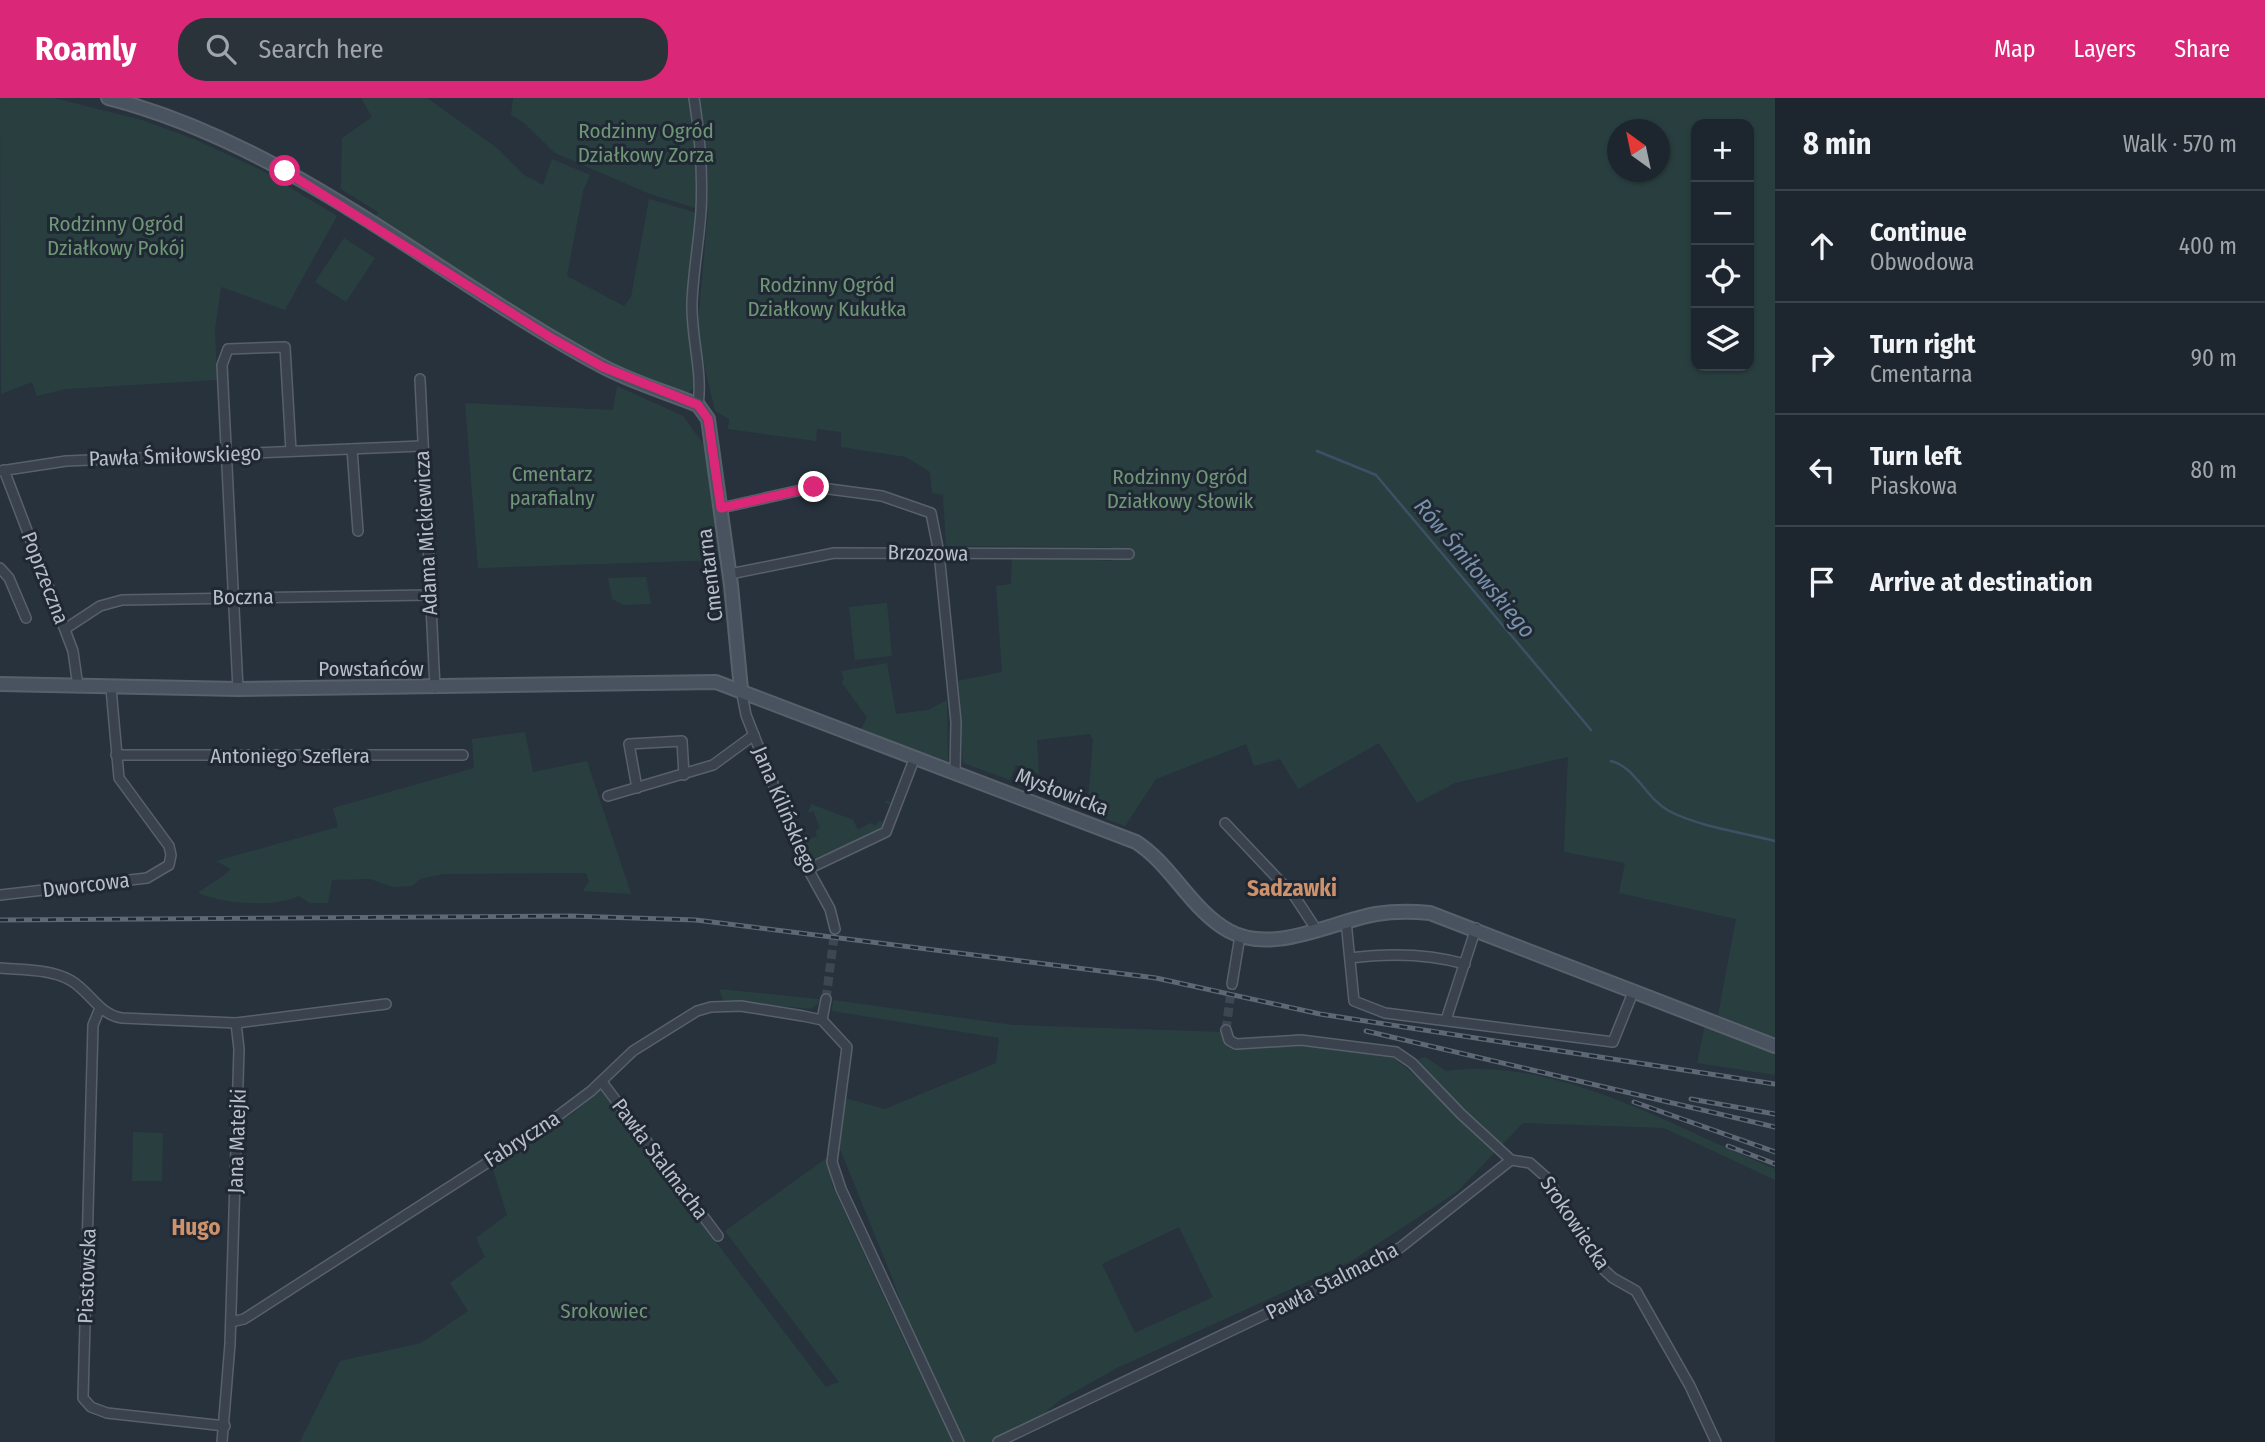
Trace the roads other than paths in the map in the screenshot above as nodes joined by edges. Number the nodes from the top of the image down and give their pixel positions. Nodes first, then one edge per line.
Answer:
1 (108, 98) edge
2 (694, 98) edge
3 (420, 379) dead end
4 (698, 405) junction
5 (421, 446) junction
6 (352, 449) junction
7 (290, 451) junction
8 (225, 454) junction
9 (2, 470) edge
10 (721, 508) junction
11 (358, 531) dead end
12 (939, 553) junction
13 (1129, 554) dead end
14 (0, 568) edge
15 (730, 574) junction
16 (430, 595) junction
17 (232, 597) junction
18 (26, 618) dead end
19 (65, 629) junction
20 (0, 684) edge
21 (78, 687) junction
22 (111, 688) junction
23 (435, 688) junction
24 (237, 689) junction
25 (741, 689) junction
26 (754, 735) junction
27 (116, 755) junction
28 (463, 755) dead end
29 (915, 757) junction
30 (955, 773) junction
31 (684, 775) junction
32 (637, 788) junction
33 (608, 796) dead end
34 (1226, 823) dead end
35 (808, 869) junction
36 (0, 895) edge
37 (1346, 921) junction
38 (1476, 928) junction
39 (835, 929) tunnel mouth
40 (1315, 929) junction
41 (1240, 936) junction
42 (1350, 958) junction
43 (1465, 964) junction
44 (0, 968) edge
45 (1232, 984) tunnel mouth
46 (1634, 990) junction
47 (826, 999) tunnel mouth
48 (386, 1004) dead end
49 (100, 1008) junction
50 (822, 1020) junction
51 (1446, 1020) junction
52 (236, 1023) junction
53 (1226, 1030) dead end
54 (1775, 1046) edge
55 (602, 1082) junction
56 (1511, 1160) junction
57 (718, 1236) dead end
58 (231, 1322) junction
59 (225, 1426) junction
60 (222, 1442) edge
61 (959, 1442) edge
62 (999, 1442) edge
63 (1716, 1442) edge

1 - 4 street
2 - 4 street, Cmentarna
3 - 5 street, Adama Mickiewicza
4 - 10 street, Cmentarna
5 - 6 street, Pawła Śmiłowskiego
5 - 16 street, Adama Mickiewicza
6 - 7 street, Pawła Śmiłowskiego
6 - 11 street
7 - 8 street, Pawła Śmiłowskiego
7 - 8 street
8 - 9 street, Pawła Śmiłowskiego
8 - 17 street
9 - 19 street, Poprzeczna
10 - 12 street
10 - 15 street, Cmentarna
12 - 13 street, Brzozowa
12 - 15 street, Brzozowa
12 - 30 street
14 - 18 street
15 - 25 street, Cmentarna
16 - 17 street, Boczna
16 - 23 street, Adama Mickiewicza
17 - 19 street, Boczna
17 - 24 street
19 - 21 street, Poprzeczna
20 - 21 street, Powstańców
21 - 22 street, Powstańców
22 - 24 street, Powstańców
22 - 27 street
23 - 24 street, Powstańców
23 - 25 street, Powstańców
25 - 26 street, Jana Kilińskiego
25 - 29 street, Mysłowicka
26 - 31 street
26 - 35 street, Jana Kilińskiego
27 - 28 street, Antoniego Szeflera
27 - 36 street, Dworcowa
29 - 30 street, Mysłowicka
29 - 35 street
30 - 41 street, Mysłowicka
31 - 32 street
31 - 32 street
32 - 33 street
34 - 40 street
35 - 39 street, Jana Kilińskiego
37 - 38 street, Mysłowicka
37 - 40 street, Mysłowicka
37 - 42 street
38 - 43 street
38 - 46 street, Mysłowicka
40 - 41 street, Mysłowicka
41 - 45 street
42 - 43 street
42 - 51 street
43 - 51 street
44 - 49 street
46 - 51 street
46 - 54 street, Mysłowicka
47 - 50 street
48 - 52 street
49 - 52 street
49 - 59 street, Piastowska
50 - 55 street, Fabryczna
50 - 61 street
52 - 58 street, Jana Matejki
53 - 56 street, Srokowiecka
55 - 57 street, Pawła Stalmacha
55 - 58 street, Fabryczna
56 - 62 street, Pawła Stalmacha
56 - 63 street, Srokowiecka
58 - 59 street, Jana Matejki
59 - 60 street, Jana Matejki

